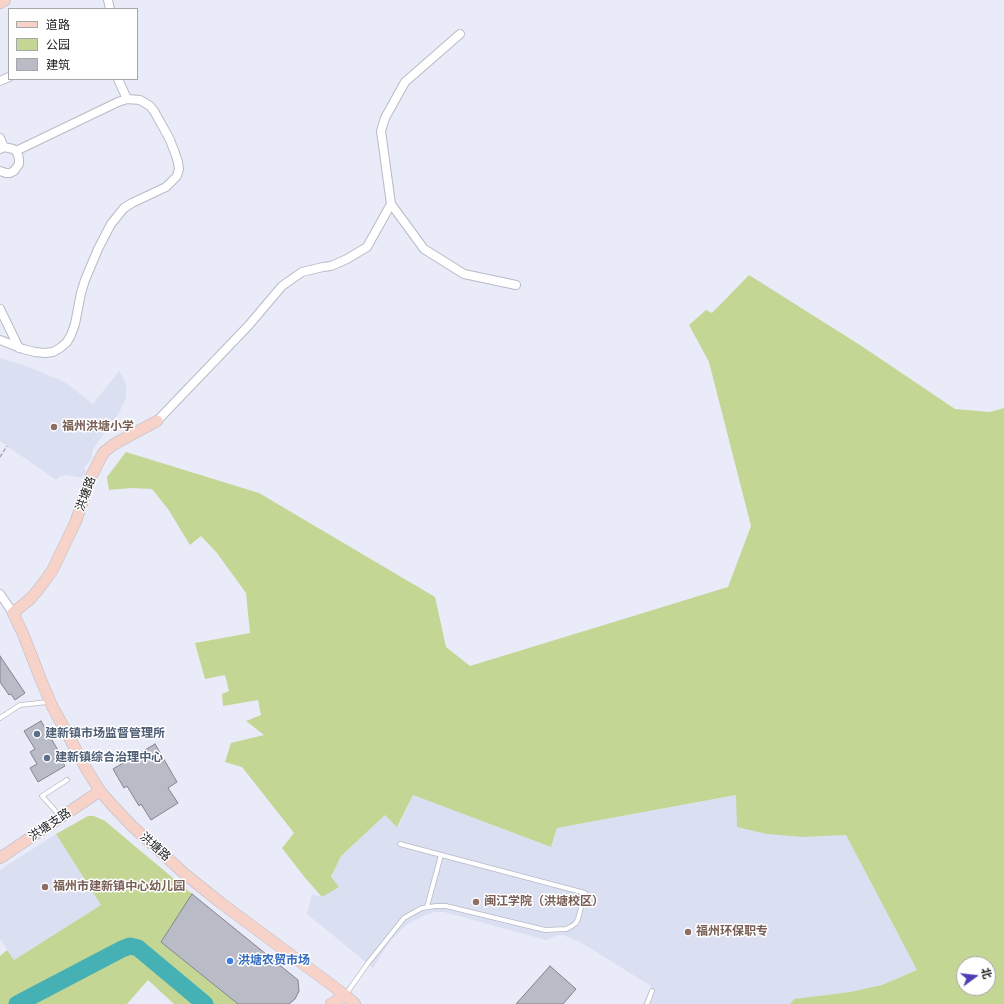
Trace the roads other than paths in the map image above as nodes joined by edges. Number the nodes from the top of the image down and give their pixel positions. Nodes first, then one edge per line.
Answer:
1 (5, 0) edge
2 (0, 2) edge
3 (460, 34) dead end
4 (118, 80) edge
5 (127, 99) junction
6 (0, 138) edge
7 (2, 148) edge
8 (16, 151) junction
9 (1, 172) edge
10 (391, 204) junction
11 (516, 284) dead end
12 (0, 310) edge
13 (0, 340) edge
14 (19, 348) junction
15 (157, 421) joint
16 (0, 594) edge
17 (12, 613) junction
18 (51, 702) junction
19 (0, 718) edge
20 (67, 780) dead end
21 (100, 791) junction
22 (62, 818) junction
23 (400, 844) dead end
24 (441, 855) junction
25 (0, 858) edge
26 (427, 907) junction
27 (652, 991) dead end
28 (345, 995) junction
29 (331, 1004) edge
30 (355, 1004) edge
31 (647, 1004) edge

1 - 2 street
3 - 10 street
4 - 5 street
5 - 8 street
5 - 14 street
6 - 7 street
7 - 8 street
8 - 9 street
10 - 11 street
10 - 15 street
12 - 14 street
13 - 14 street
15 - 17 street, 洪塘路
16 - 17 street
17 - 18 street, 洪塘路
18 - 19 lane
18 - 21 street, 洪塘路
20 - 22 lane
21 - 22 street, 洪塘支路
21 - 28 street, 洪塘路
22 - 25 street, 洪塘支路
23 - 24 lane
24 - 26 lane
24 - 26 lane
26 - 28 lane
27 - 31 lane
28 - 29 street
28 - 30 street, 洪塘路

